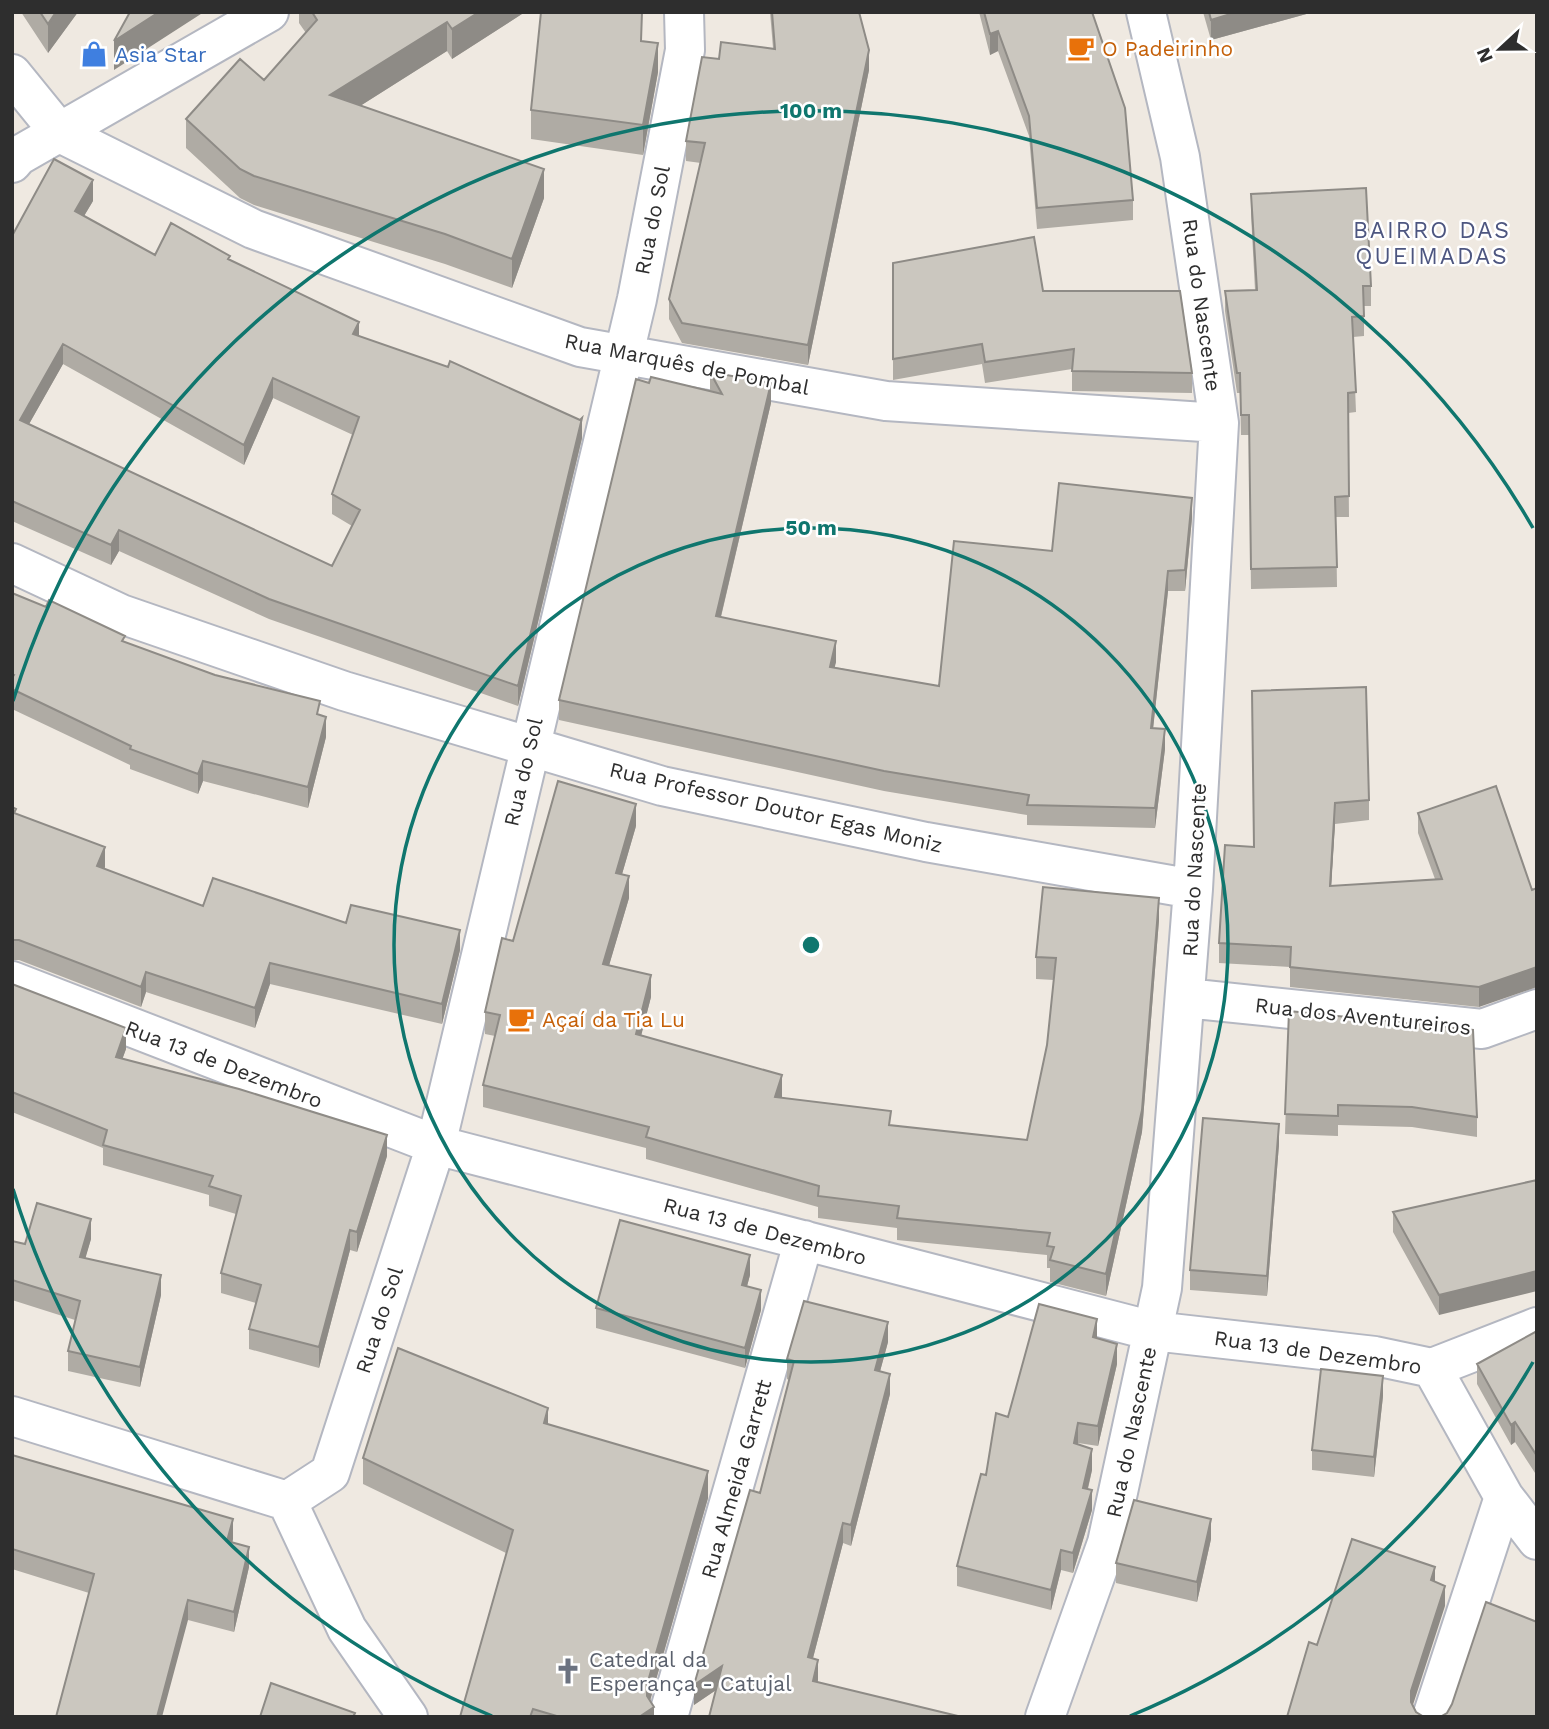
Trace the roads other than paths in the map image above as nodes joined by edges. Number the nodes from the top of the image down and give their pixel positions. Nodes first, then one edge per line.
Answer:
1 (269, 12) edge
2 (684, 12) edge
3 (1146, 12) edge
4 (12, 75) edge
5 (60, 133) junction
6 (12, 163) edge
7 (622, 356) junction
8 (1219, 423) junction
9 (12, 563) edge
10 (529, 747) junction
11 (1193, 889) junction
12 (12, 981) edge
13 (1186, 998) junction
14 (1537, 1009) edge
15 (436, 1145) junction
16 (804, 1240) junction
17 (1537, 1327) edge
18 (1153, 1331) junction
19 (1433, 1368) junction
20 (12, 1416) edge
21 (1504, 1497) junction
22 (287, 1500) junction
23 (1537, 1540) edge
24 (408, 1717) edge
25 (668, 1717) edge
26 (1045, 1717) edge
27 (1432, 1717) edge

1 - 5 street
2 - 7 street, Rua do Sol
3 - 8 street, Rua do Nascente
4 - 5 street, Rua Marquês de Pombal
5 - 6 street
5 - 7 street, Rua Marquês de Pombal
7 - 8 street, Rua Marquês de Pombal
7 - 10 street, Rua do Sol
8 - 11 street, Rua do Nascente
9 - 10 street, Rua Professor Doutor Egas Moniz
10 - 11 street, Rua Professor Doutor Egas Moniz
10 - 15 street, Rua do Sol
11 - 13 street, Rua do Nascente
12 - 15 street, Rua 13 de Dezembro
13 - 14 street, Rua dos Aventureiros
13 - 18 street, Rua do Nascente
15 - 16 street, Rua 13 de Dezembro
15 - 22 street, Rua do Sol
16 - 18 street, Rua 13 de Dezembro
16 - 25 street, Rua Almeida Garrett
17 - 19 street, Rua 13 de Dezembro
18 - 19 street, Rua 13 de Dezembro
18 - 26 street, Rua do Nascente
19 - 21 street
20 - 22 street
21 - 23 street
21 - 27 street
22 - 24 street

